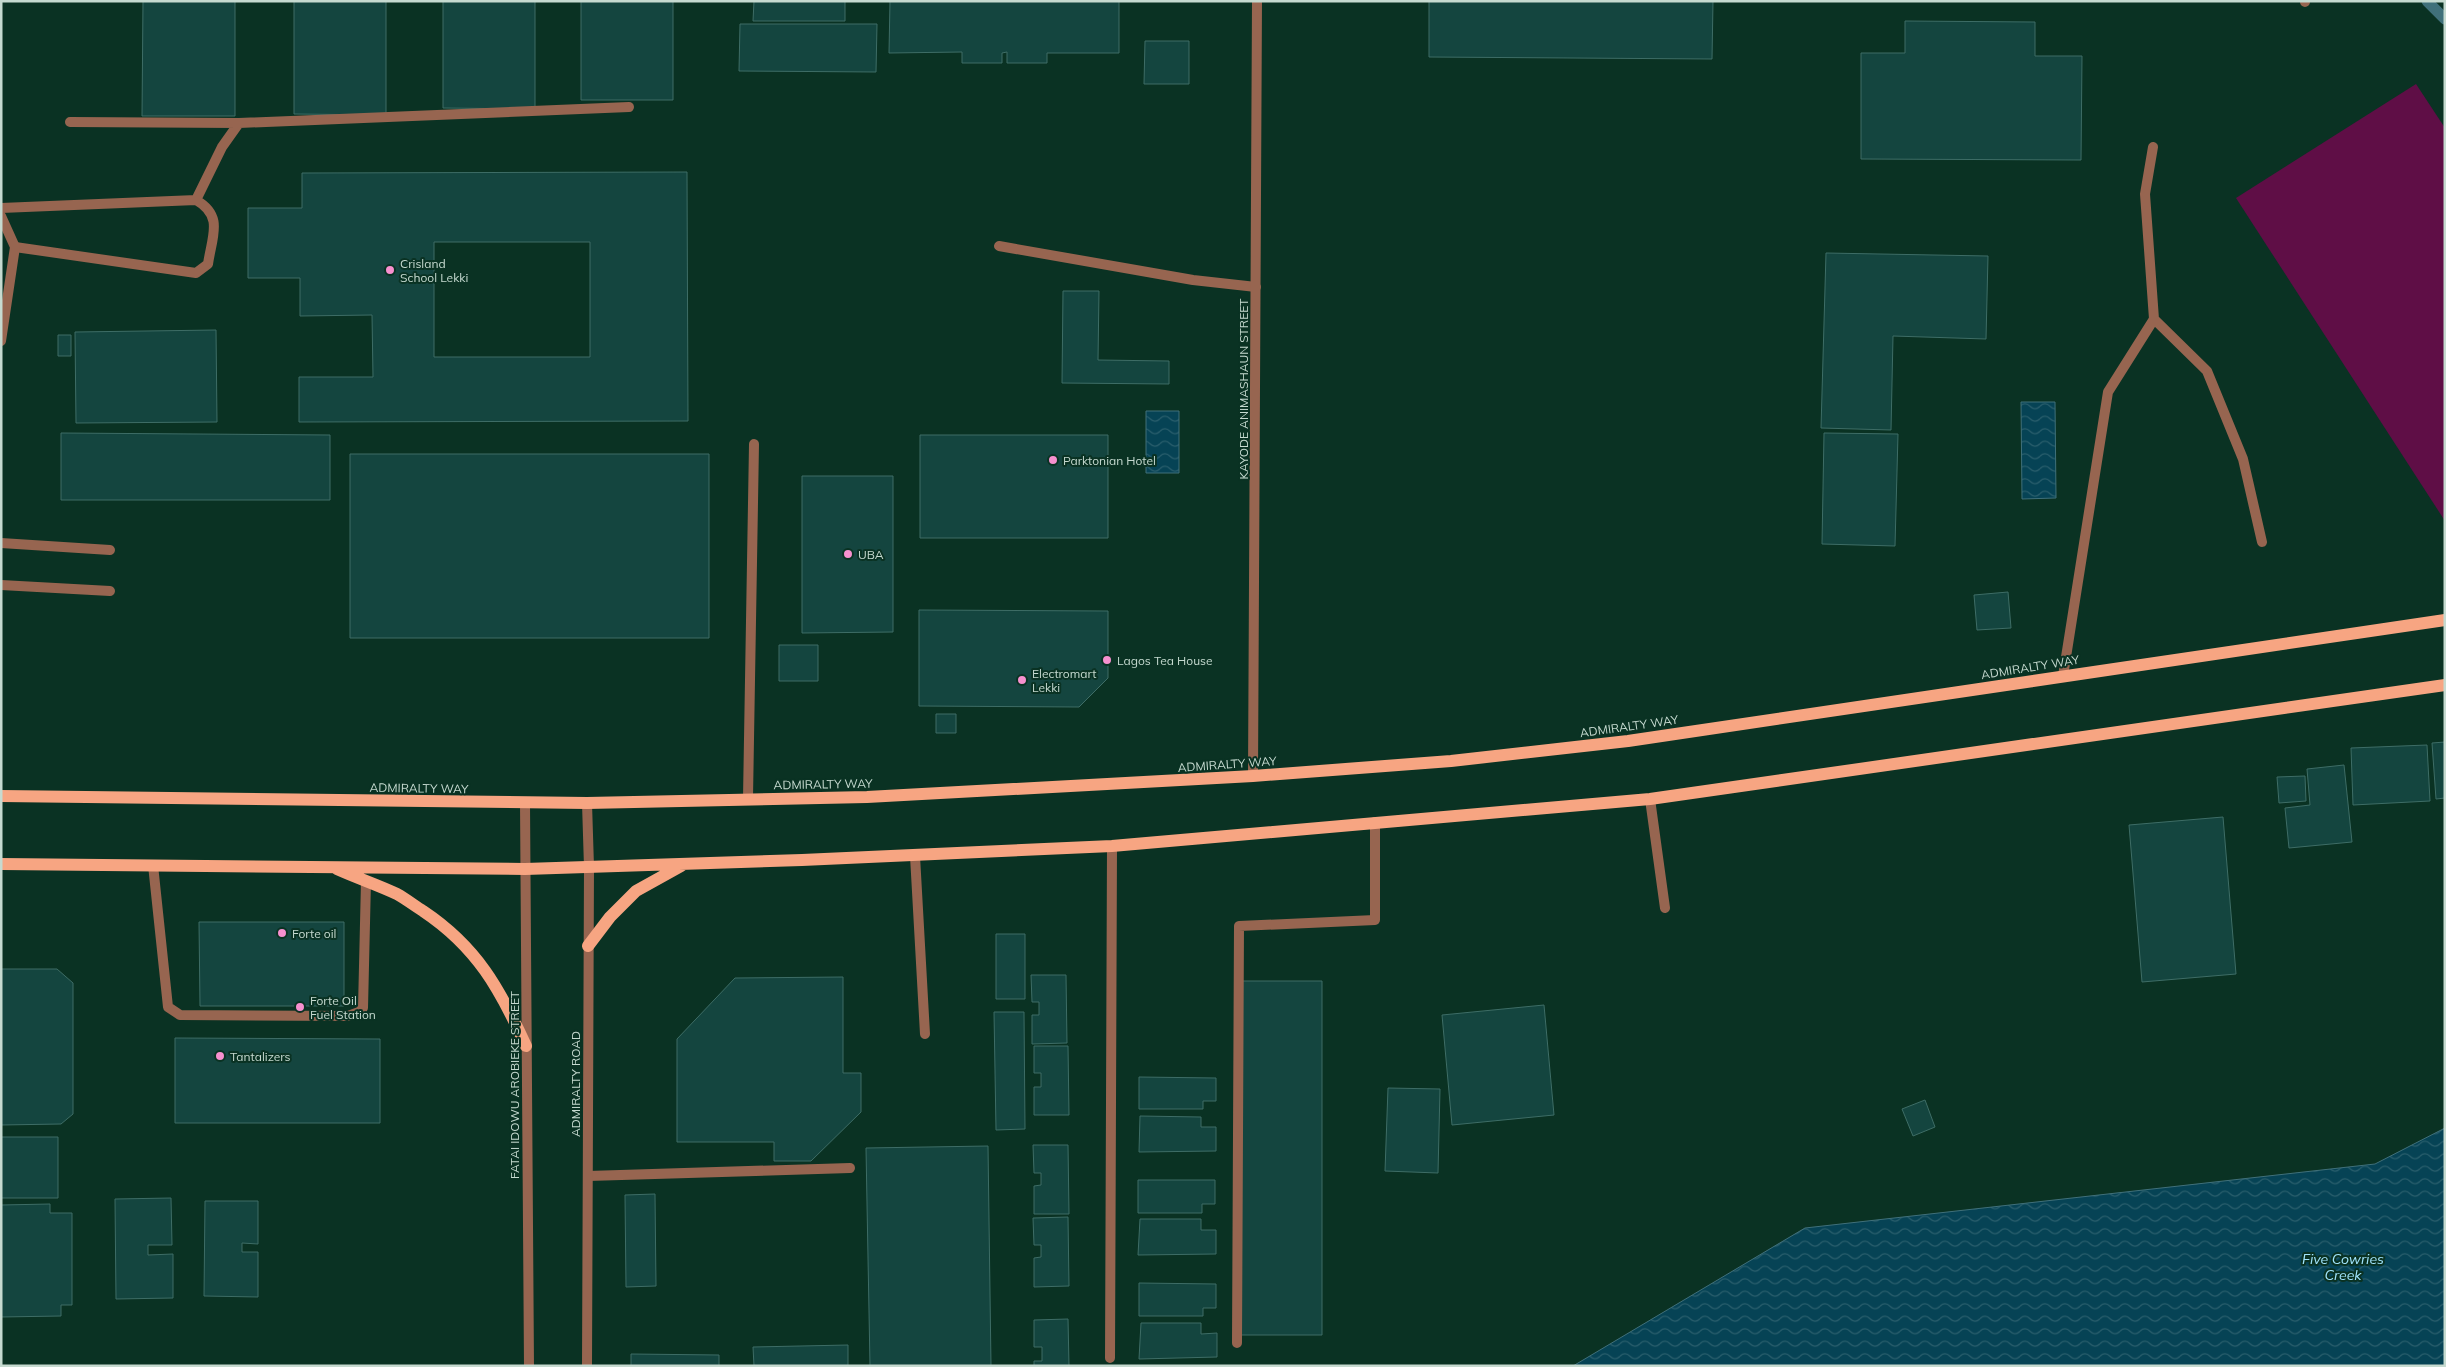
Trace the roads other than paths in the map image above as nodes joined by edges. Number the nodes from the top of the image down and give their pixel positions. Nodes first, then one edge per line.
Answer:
1 (1257, 1) edge
2 (630, 107) dead end
3 (70, 122) dead end
4 (238, 123) junction
5 (2153, 147) dead end
6 (196, 200) junction
7 (1, 208) edge
8 (1, 216) edge
9 (999, 246) dead end
10 (15, 248) junction
11 (1256, 287) junction
12 (2154, 319) junction
13 (1, 341) edge
14 (754, 444) dead end
15 (2262, 542) dead end
16 (1, 543) edge
17 (110, 550) dead end
18 (1, 585) edge
19 (110, 591) dead end
20 (2445, 620) edge
21 (2063, 676) junction
22 (2445, 685) edge
23 (1253, 776) junction
24 (1, 796) edge
25 (748, 798) junction
26 (1650, 799) junction
27 (525, 803) junction
28 (587, 803) junction
29 (1375, 822) junction
30 (1112, 846) junction
31 (915, 856) junction
32 (1, 864) edge
33 (684, 864) junction
34 (153, 865) junction
35 (330, 867) junction
36 (589, 867) junction
37 (525, 868) junction
38 (366, 881) junction
39 (1665, 908) dead end
40 (588, 946) junction
41 (925, 1034) dead end
42 (526, 1046) junction
43 (850, 1168) dead end
44 (588, 1176) junction
45 (1237, 1343) dead end
46 (1110, 1358) dead end
47 (529, 1366) edge
48 (587, 1366) edge

1 - 11 street, KAYODE ANIMASHAUN STREET
2 - 4 street
3 - 4 street
4 - 6 street
5 - 12 street
6 - 7 street
6 - 10 street
8 - 10 street
9 - 11 street
10 - 13 street
11 - 23 street, KAYODE ANIMASHAUN STREET
12 - 15 street
12 - 21 street
14 - 25 street
16 - 17 street
18 - 19 street
20 - 21 main road, ADMIRALTY WAY
21 - 23 main road, ADMIRALTY WAY
22 - 26 main road
23 - 25 main road, ADMIRALTY WAY
24 - 27 main road, ADMIRALTY WAY
25 - 28 main road, ADMIRALTY WAY
26 - 29 main road
26 - 39 street
27 - 28 main road, ADMIRALTY WAY
27 - 37 street, FATAI IDOWU AROBIEKE STREET
28 - 36 street, ADMIRALTY ROAD
29 - 30 main road
29 - 45 street
30 - 31 main road
30 - 46 street
31 - 33 main road
31 - 41 street
32 - 34 main road
33 - 36 main road
33 - 40 main road
34 - 35 main road
34 - 38 street
35 - 37 main road
35 - 38 main road
36 - 37 main road
36 - 40 street, ADMIRALTY ROAD
37 - 42 street, FATAI IDOWU AROBIEKE STREET
38 - 42 main road
40 - 44 street, ADMIRALTY ROAD
42 - 47 street, FATAI IDOWU AROBIEKE STREET
43 - 44 street
44 - 48 street, ADMIRALTY ROAD

